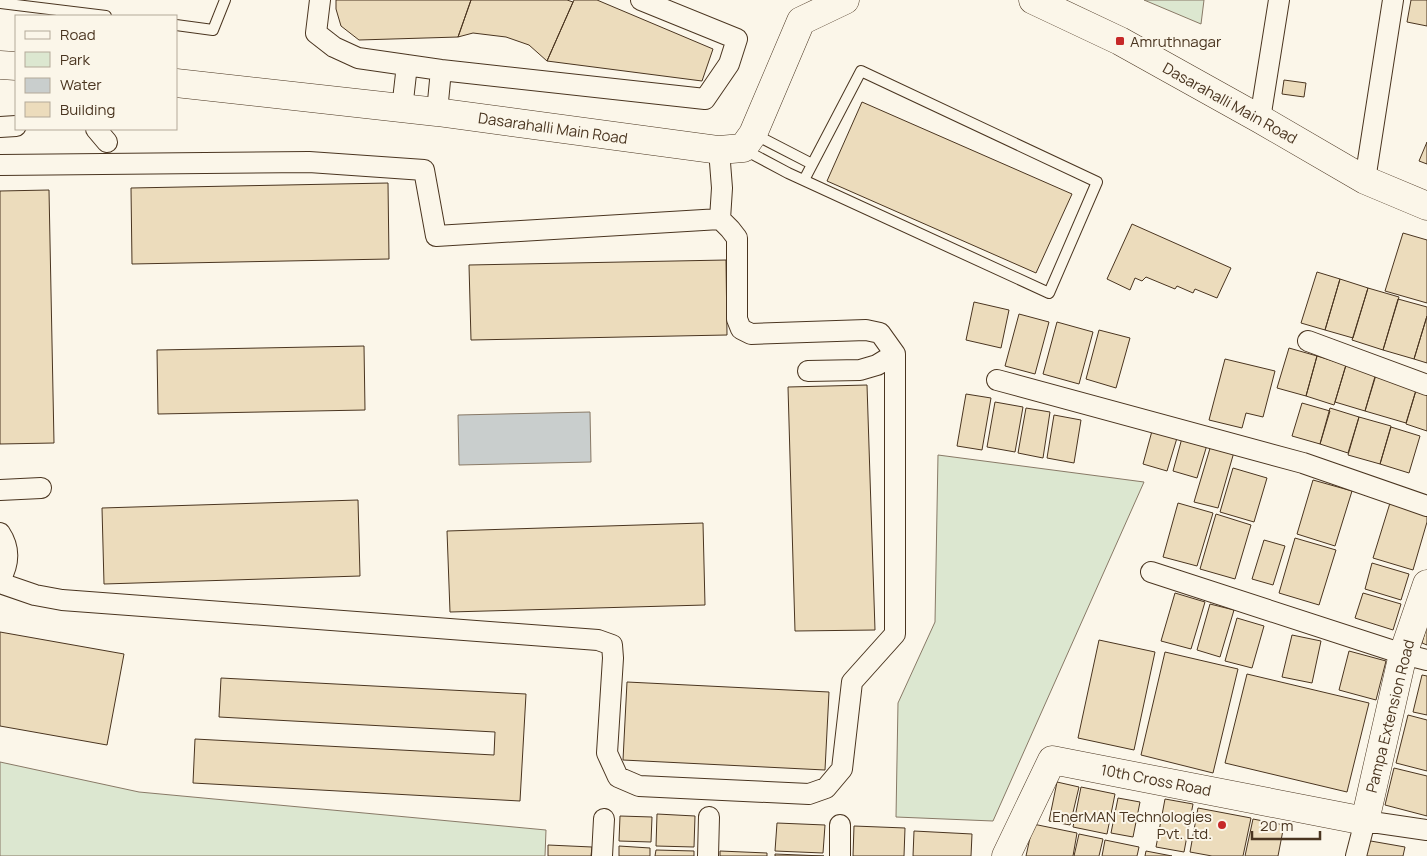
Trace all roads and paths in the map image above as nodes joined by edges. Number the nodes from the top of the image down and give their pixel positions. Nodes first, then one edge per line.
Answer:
1 (225, 0) edge
2 (320, 0) edge
3 (641, 0) edge
4 (845, 0) edge
5 (1033, 0) edge
6 (1279, 0) edge
7 (1393, 0) edge
8 (0, 3) edge
9 (98, 15) edge
10 (178, 25) edge
11 (0, 65) edge
12 (407, 65) junction
13 (15, 66) edge
14 (441, 70) junction
15 (178, 83) edge
16 (402, 108) junction
17 (437, 112) junction
18 (1260, 119) junction
19 (15, 126) edge
20 (0, 127) edge
21 (738, 144) junction
22 (812, 164) junction
23 (0, 165) edge
24 (804, 180) junction
25 (1365, 180) junction
26 (1427, 206) edge
27 (720, 219) junction
28 (1308, 341) dead end
29 (895, 354) junction
30 (808, 371) dead end
31 (997, 380) dead end
32 (1427, 385) edge
33 (41, 488) dead end
34 (0, 490) edge
35 (1427, 506) edge
36 (0, 533) edge
37 (1151, 572) dead end
38 (0, 581) edge
39 (1427, 584) edge
40 (1415, 657) edge
41 (709, 817) dead end
42 (604, 819) dead end
43 (1365, 821) junction
44 (840, 825) dead end
45 (1427, 830) edge
46 (602, 856) edge
47 (708, 856) edge
48 (840, 856) edge
49 (1006, 856) edge
50 (1356, 856) edge

1 - 10 lane
2 - 12 street
3 - 14 street
4 - 21 street
5 - 18 street, Dasarahalli Main Road
6 - 18 street
7 - 25 street
8 - 9 lane
11 - 13 street
12 - 14 street
12 - 16 street
14 - 17 street
15 - 16 street, Dasarahalli Main Road
16 - 17 street, Dasarahalli Main Road
17 - 21 street, Dasarahalli Main Road
18 - 25 street, Dasarahalli Main Road
19 - 20 street
21 - 22 lane
21 - 24 lane
21 - 27 street
22 - 24 lane
22 - 24 lane
23 - 27 street
25 - 26 street, Dasarahalli Main Road
27 - 29 street
28 - 32 street
29 - 30 street
29 - 38 street
31 - 35 street
33 - 34 street
36 - 38 street
37 - 40 street
39 - 40 street, Pampa Extension Road
40 - 43 street, Pampa Extension Road
41 - 47 street
42 - 46 street
43 - 45 street
43 - 49 street, 10th Cross Road
43 - 50 street
44 - 48 street

